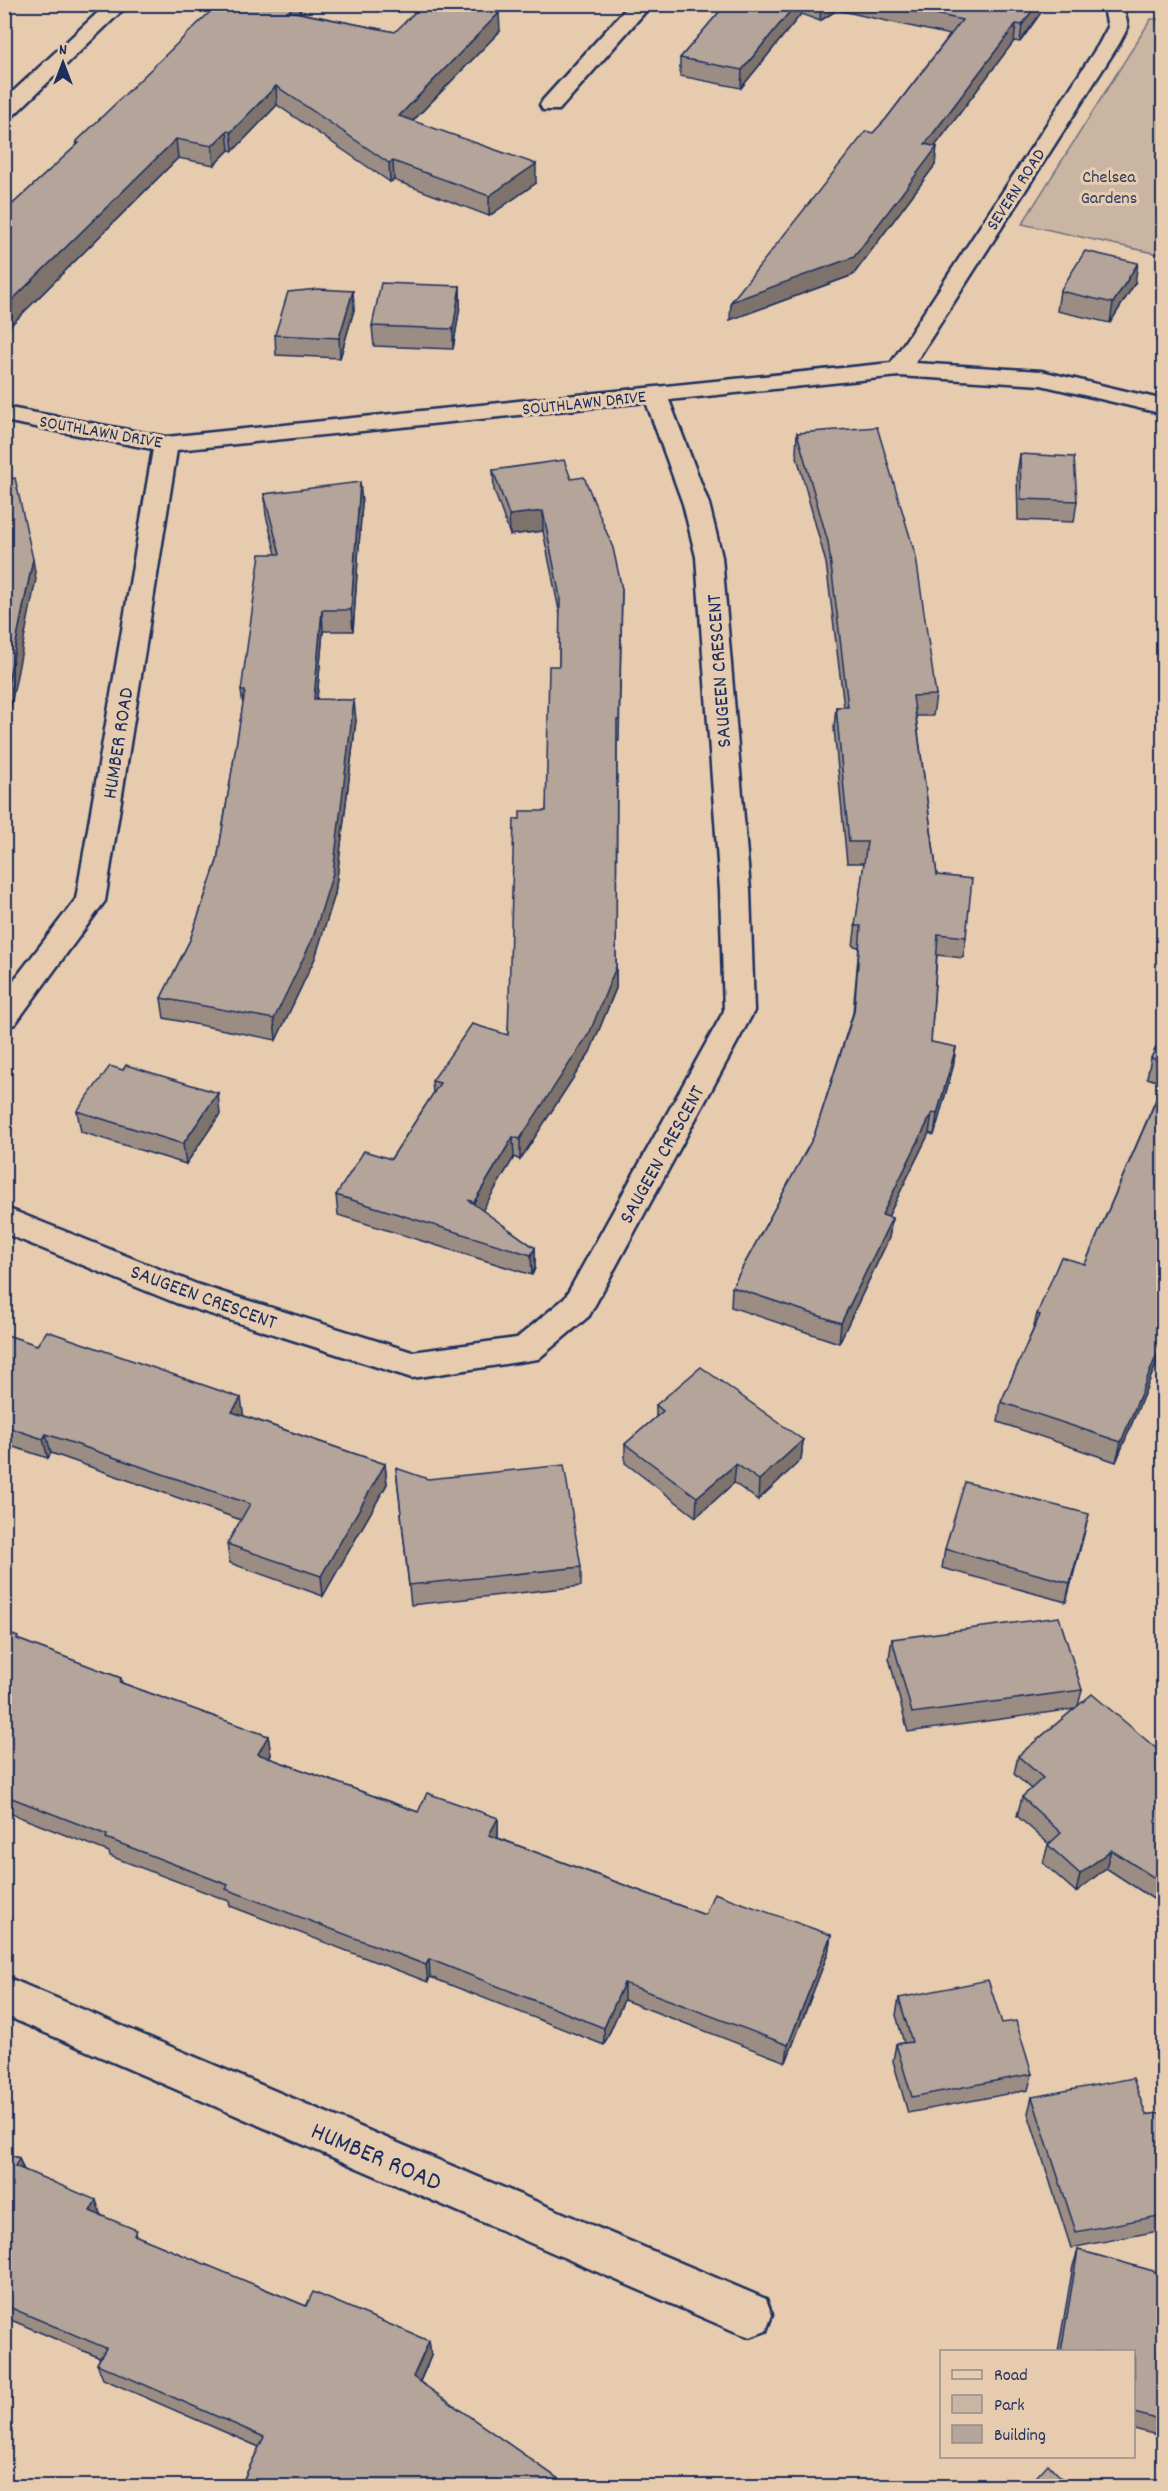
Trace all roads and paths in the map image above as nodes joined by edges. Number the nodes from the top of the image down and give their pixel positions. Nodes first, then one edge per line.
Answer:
1 (120, 4) edge
2 (642, 4) edge
3 (1113, 4) edge
4 (551, 105) dead end
5 (4, 112) edge
6 (899, 369) junction
7 (655, 395) junction
8 (1164, 407) edge
9 (4, 414) edge
10 (166, 444) junction
11 (4, 1016) edge
12 (4, 1219) edge
13 (4, 1995) edge
14 (750, 2315) dead end

1 - 5 street
2 - 4 street
3 - 6 street, SEVERN ROAD
6 - 7 street, SOUTHLAWN DRIVE
6 - 8 street, SOUTHLAWN DRIVE
7 - 10 street, SOUTHLAWN DRIVE
7 - 12 street, SAUGEEN CRESCENT
9 - 10 street, SOUTHLAWN DRIVE
10 - 11 street, HUMBER ROAD
13 - 14 street, HUMBER ROAD

